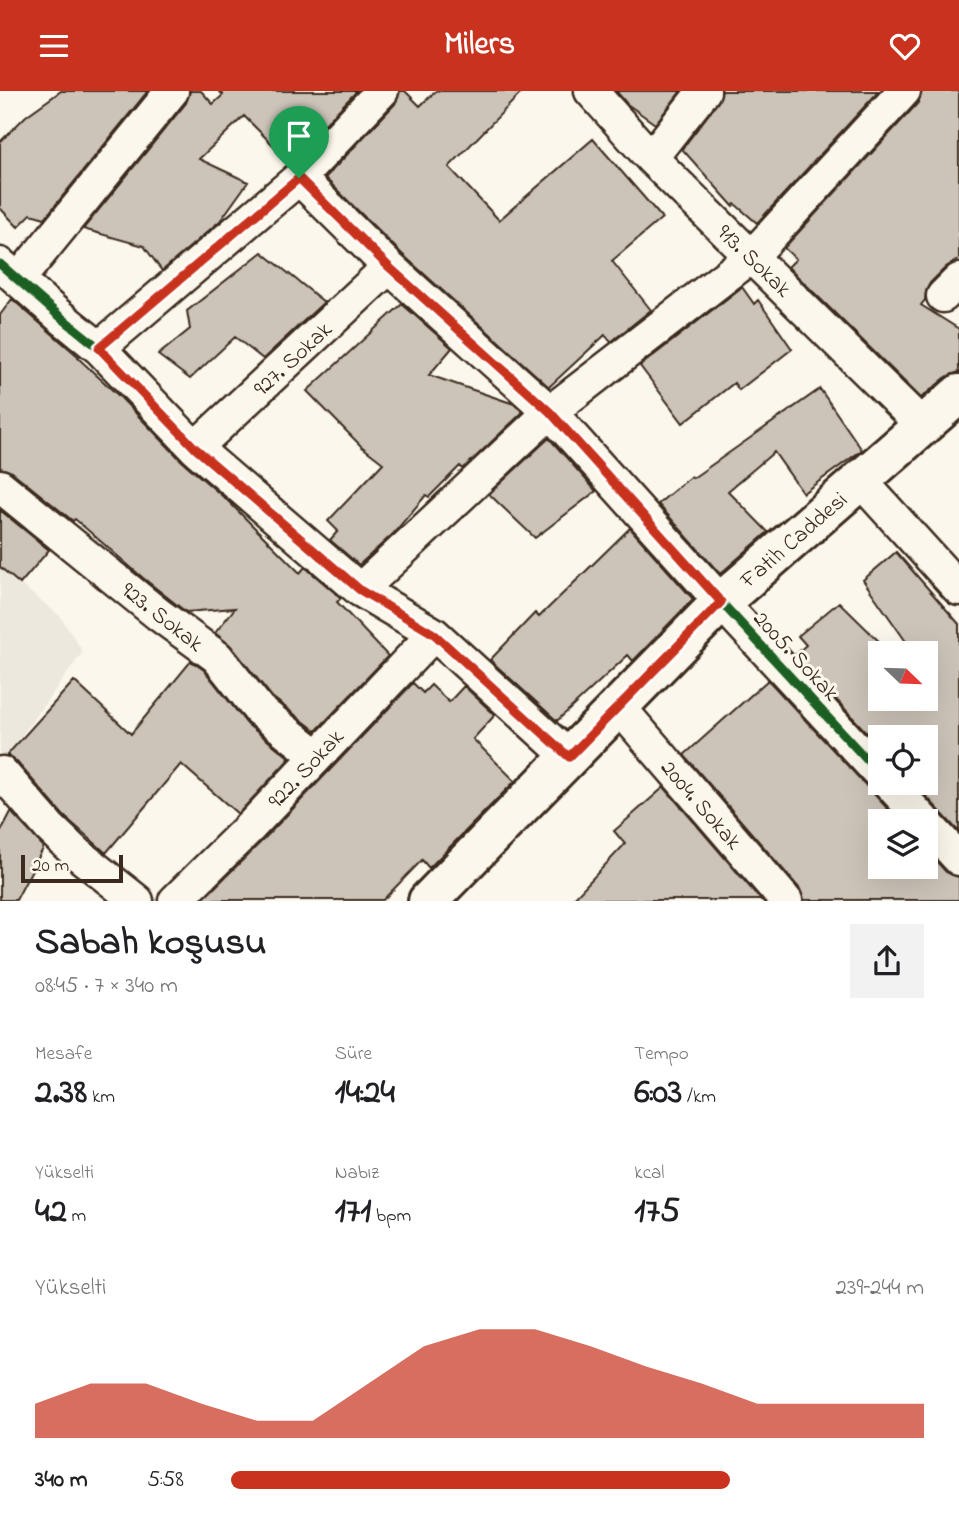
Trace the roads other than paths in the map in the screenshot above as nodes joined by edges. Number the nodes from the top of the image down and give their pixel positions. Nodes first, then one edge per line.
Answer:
1 (172, 91) edge
2 (382, 91) edge
3 (591, 91) edge
4 (704, 91) edge
5 (904, 91) edge
6 (651, 158) junction
7 (299, 178) junction
8 (752, 256) junction
9 (389, 267) junction
10 (9, 272) edge
11 (99, 348) junction
12 (959, 394) edge
13 (550, 412) junction
14 (923, 426) junction
15 (195, 448) junction
16 (860, 481) junction
17 (0, 486) edge
18 (959, 589) edge
19 (360, 590) junction
20 (721, 602) junction
21 (434, 634) junction
22 (619, 706) junction
23 (316, 755) junction
24 (569, 757) junction
25 (868, 761) edge
26 (2, 773) edge
27 (900, 795) edge
28 (913, 809) edge
29 (938, 836) edge
30 (959, 859) edge
31 (137, 901) edge
32 (175, 901) edge
33 (428, 901) edge
34 (786, 901) edge

1 - 10 street
2 - 7 street
3 - 6 street, 913. Sokak
4 - 6 street
5 - 8 street
6 - 8 street, 913. Sokak
7 - 9 street, 2005. Sokak
7 - 11 street
8 - 13 street
8 - 14 street, 913. Sokak
9 - 13 street, 2005. Sokak
9 - 15 street, 927. Sokak
10 - 11 street
11 - 15 street
12 - 14 main road, Fatih Caddesi
13 - 19 street
13 - 20 street, 2005. Sokak
14 - 16 main road, Fatih Caddesi
15 - 19 street
16 - 18 street
16 - 20 main road, Fatih Caddesi
17 - 23 street, 923. Sokak
19 - 21 street
20 - 22 main road, Fatih Caddesi
20 - 25 street, 2005. Sokak
21 - 23 street, 922. Sokak
21 - 24 street
22 - 24 main road, Fatih Caddesi
22 - 34 street, 2004. Sokak
23 - 32 street, 922. Sokak
24 - 33 main road, Fatih Caddesi
26 - 31 street
27 - 28 street
29 - 30 street

